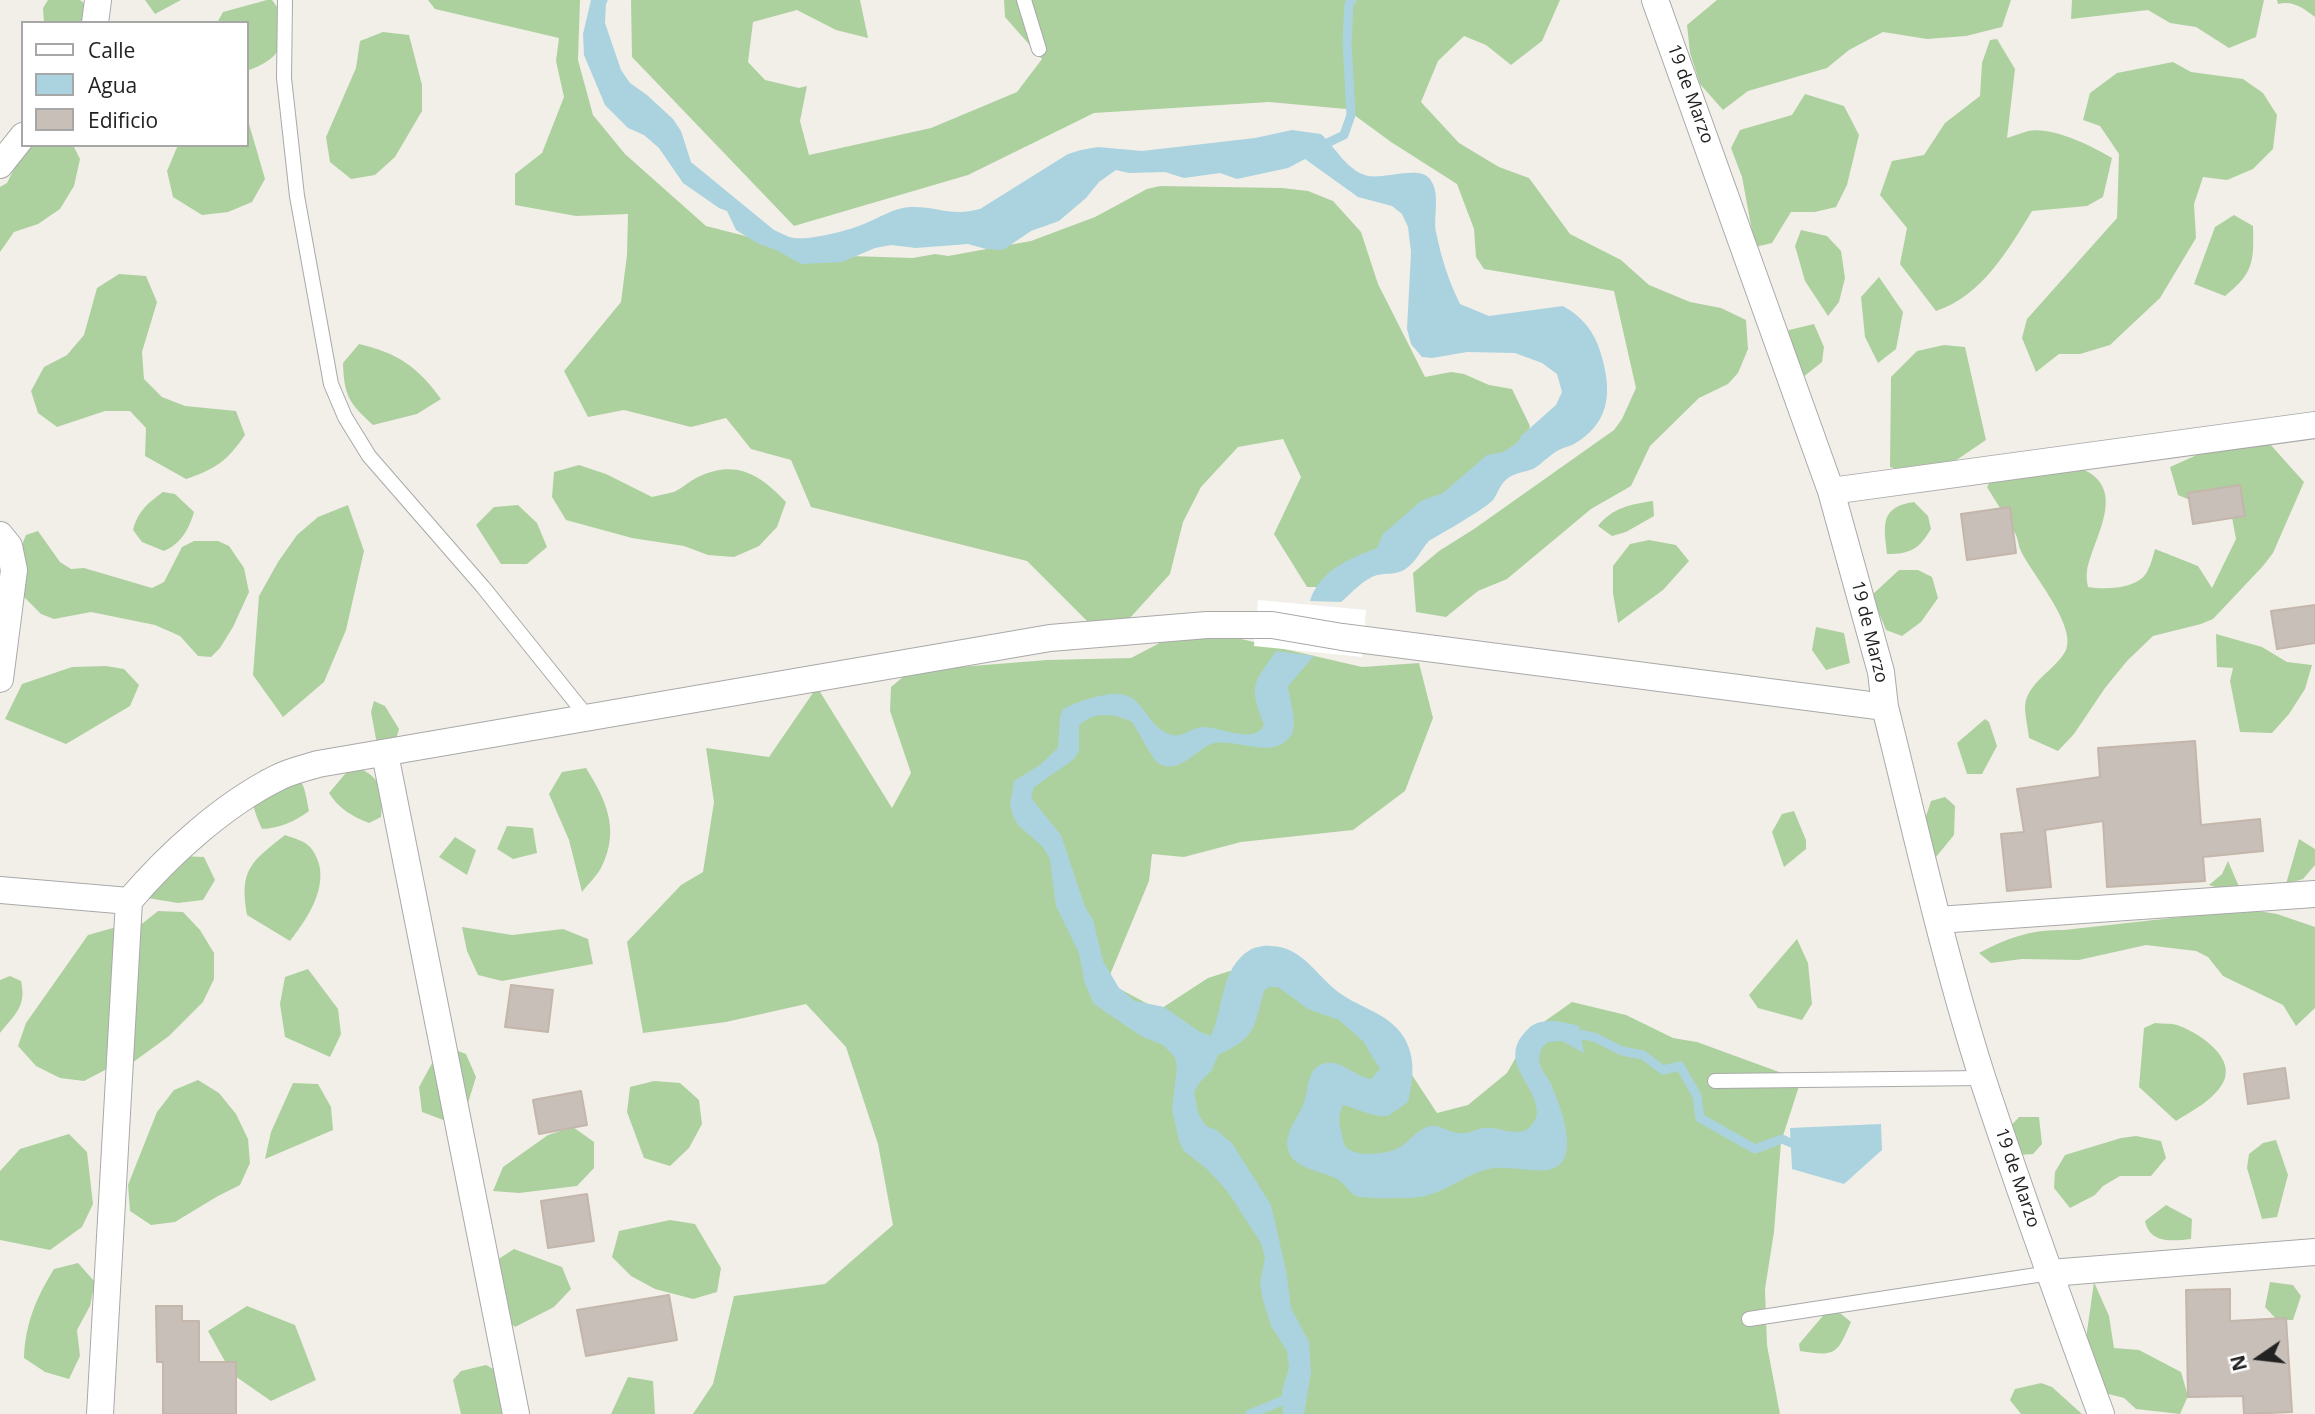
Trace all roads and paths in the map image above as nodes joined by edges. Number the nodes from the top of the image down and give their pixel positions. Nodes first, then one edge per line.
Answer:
1 (98, 0) edge
2 (285, 0) edge
3 (1024, 0) edge
4 (1655, 0) edge
5 (95, 21) edge
6 (1039, 49) dead end
7 (21, 139) edge
8 (0, 165) edge
9 (2315, 425) edge
10 (1831, 491) junction
11 (0, 535) edge
12 (0, 679) edge
13 (1885, 707) junction
14 (589, 719) junction
15 (385, 754) junction
16 (0, 890) edge
17 (2315, 894) edge
18 (129, 901) junction
19 (1938, 920) junction
20 (1983, 1078) junction
21 (1715, 1081) dead end
22 (2315, 1252) edge
23 (2050, 1273) junction
24 (1749, 1319) dead end
25 (100, 1414) edge
26 (516, 1414) edge
27 (2101, 1414) edge

1 - 5 street
2 - 14 lane
3 - 6 lane
4 - 10 street, 19 de Marzo
7 - 8 street
9 - 10 street
10 - 13 street, 19 de Marzo
11 - 12 street
13 - 14 street
13 - 19 street, 19 de Marzo
14 - 15 street
15 - 18 street
15 - 26 street
16 - 18 street
17 - 19 street
18 - 25 street
19 - 20 street, 19 de Marzo
20 - 21 lane
20 - 23 street, 19 de Marzo
22 - 23 street
23 - 24 lane
23 - 27 street, 19 de Marzo

